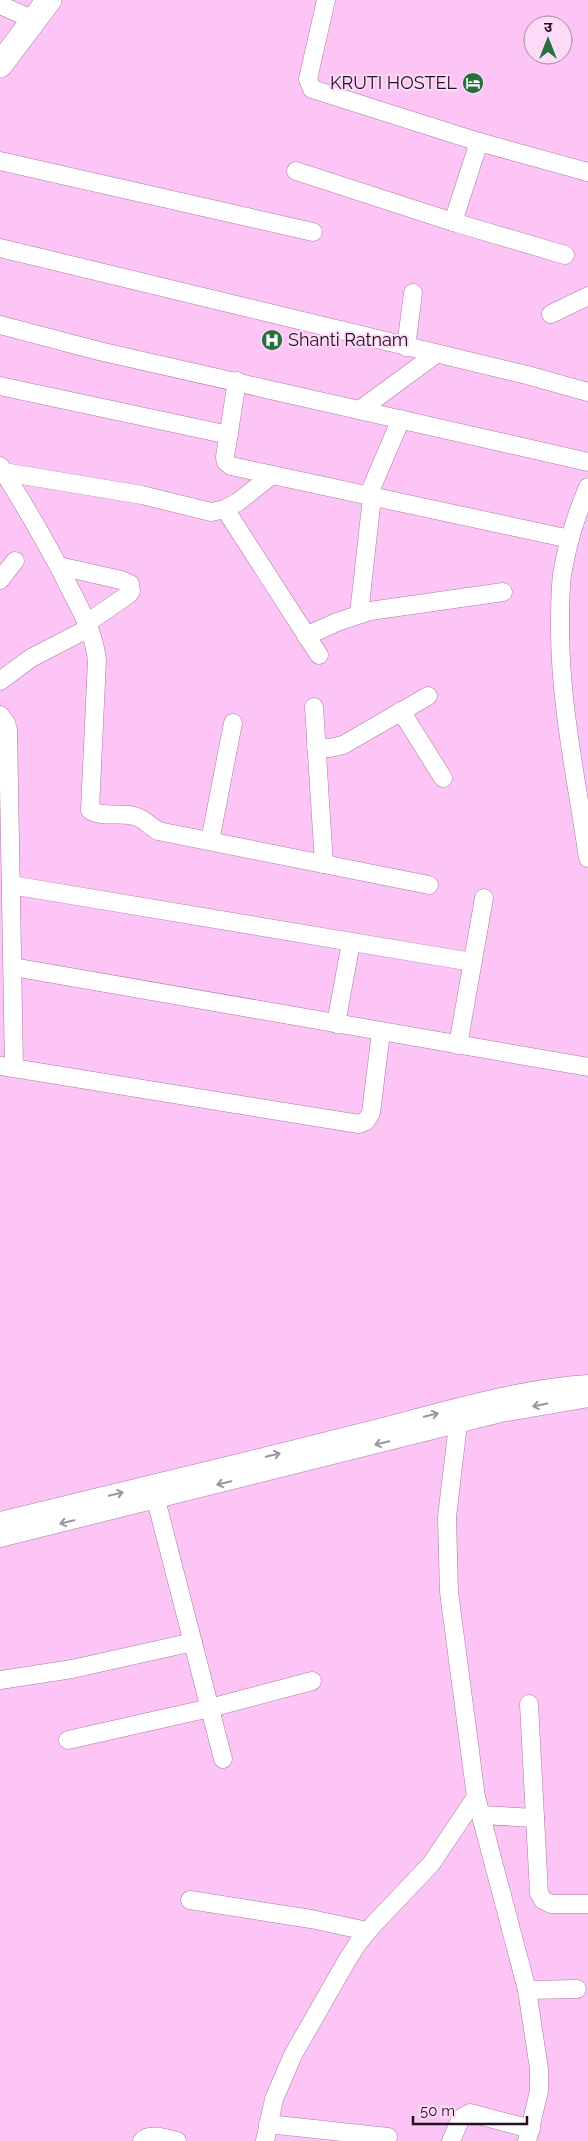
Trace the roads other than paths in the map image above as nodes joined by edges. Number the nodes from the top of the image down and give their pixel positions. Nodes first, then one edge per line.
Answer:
1 (49, 0) edge
2 (326, 0) edge
3 (0, 4) edge
4 (34, 20) junction
5 (0, 65) edge
6 (479, 142) junction
7 (0, 161) edge
8 (296, 171) dead end
9 (588, 172) edge
10 (453, 222) junction
11 (314, 232) dead end
12 (0, 248) edge
13 (565, 254) dead end
14 (413, 293) dead end
15 (588, 296) edge
16 (551, 314) dead end
17 (0, 325) edge
18 (406, 347) junction
19 (436, 354) junction
20 (237, 381) junction
21 (0, 386) edge
22 (588, 392) edge
23 (361, 409) junction
24 (401, 419) junction
25 (229, 435) junction
26 (588, 462) edge
27 (2, 469) edge
28 (272, 475) junction
29 (588, 487) edge
30 (370, 497) junction
31 (225, 510) junction
32 (570, 539) junction
33 (15, 561) dead end
34 (59, 566) junction
35 (0, 580) edge
36 (503, 592) dead end
37 (359, 614) junction
38 (88, 625) junction
39 (306, 636) junction
40 (319, 655) dead end
41 (0, 681) edge
42 (428, 696) dead end
43 (314, 707) dead end
44 (401, 712) junction
45 (0, 715) edge
46 (233, 722) dead end
47 (316, 747) junction
48 (4, 772) edge
49 (443, 778) dead end
50 (210, 842) junction
51 (588, 858) edge
52 (324, 864) junction
53 (11, 885) junction
54 (429, 885) dead end
55 (484, 898) dead end
56 (351, 942) junction
57 (472, 962) junction
58 (12, 967) junction
59 (336, 1024) junction
60 (381, 1032) junction
61 (458, 1045) junction
62 (7, 1067) edge
63 (587, 1069) edge
64 (588, 1384) edge
65 (588, 1398) edge
66 (458, 1424) junction
67 (156, 1500) junction
68 (0, 1520) edge
69 (0, 1538) edge
70 (193, 1642) junction
71 (0, 1680) edge
72 (312, 1681) dead end
73 (529, 1704) dead end
74 (210, 1708) junction
75 (68, 1740) dead end
76 (223, 1759) dead end
77 (476, 1797) junction
78 (481, 1815) junction
79 (535, 1818) junction
80 (190, 1900) dead end
81 (588, 1904) edge
82 (368, 1931) junction
83 (577, 1989) dead end
84 (527, 1990) junction
85 (267, 2132) edge
86 (529, 2135) edge
87 (388, 2137) dead end
88 (142, 2141) edge
89 (177, 2141) edge
90 (451, 2141) edge

1 - 4 highway
2 - 6 street
3 - 4 street
4 - 5 highway
6 - 9 street
6 - 10 street
7 - 11 street
8 - 10 street
10 - 13 street
12 - 18 street
14 - 18 street
15 - 16 street
17 - 20 street
18 - 19 street
19 - 22 street
19 - 23 street
20 - 23 street
20 - 25 street
21 - 25 street
23 - 24 street
24 - 26 street
24 - 30 street
25 - 28 street
27 - 31 street
27 - 34 street
28 - 30 street
28 - 31 street
29 - 32 street
30 - 32 street
30 - 37 street
31 - 39 street
32 - 51 street
33 - 35 street
34 - 38 street
34 - 38 street
36 - 37 street
37 - 39 street
38 - 41 street
38 - 50 street
39 - 40 street
42 - 44 street
43 - 47 street
44 - 47 street
44 - 49 street
45 - 48 street
46 - 50 street
47 - 52 street
48 - 53 street
50 - 52 street
52 - 54 street
53 - 56 street
53 - 58 street
55 - 57 street
56 - 57 street
56 - 59 street
57 - 61 street
58 - 59 street
58 - 62 street
59 - 60 street
60 - 61 street
60 - 62 street
61 - 63 street
68 -> 64 street
65 -> 66 street
66 -> 67 street
66 - 77 street
67 -> 69 street
67 - 70 street
70 - 71 street
70 - 74 street
72 - 74 street
73 - 79 street
74 - 75 street
74 - 76 street
77 - 78 street
77 - 82 street
78 - 79 street
78 - 84 street
79 - 81 street
80 - 82 street
82 - 85 street
83 - 84 street
84 - 86 street
85 - 87 street
86 - 90 street
88 - 89 street

